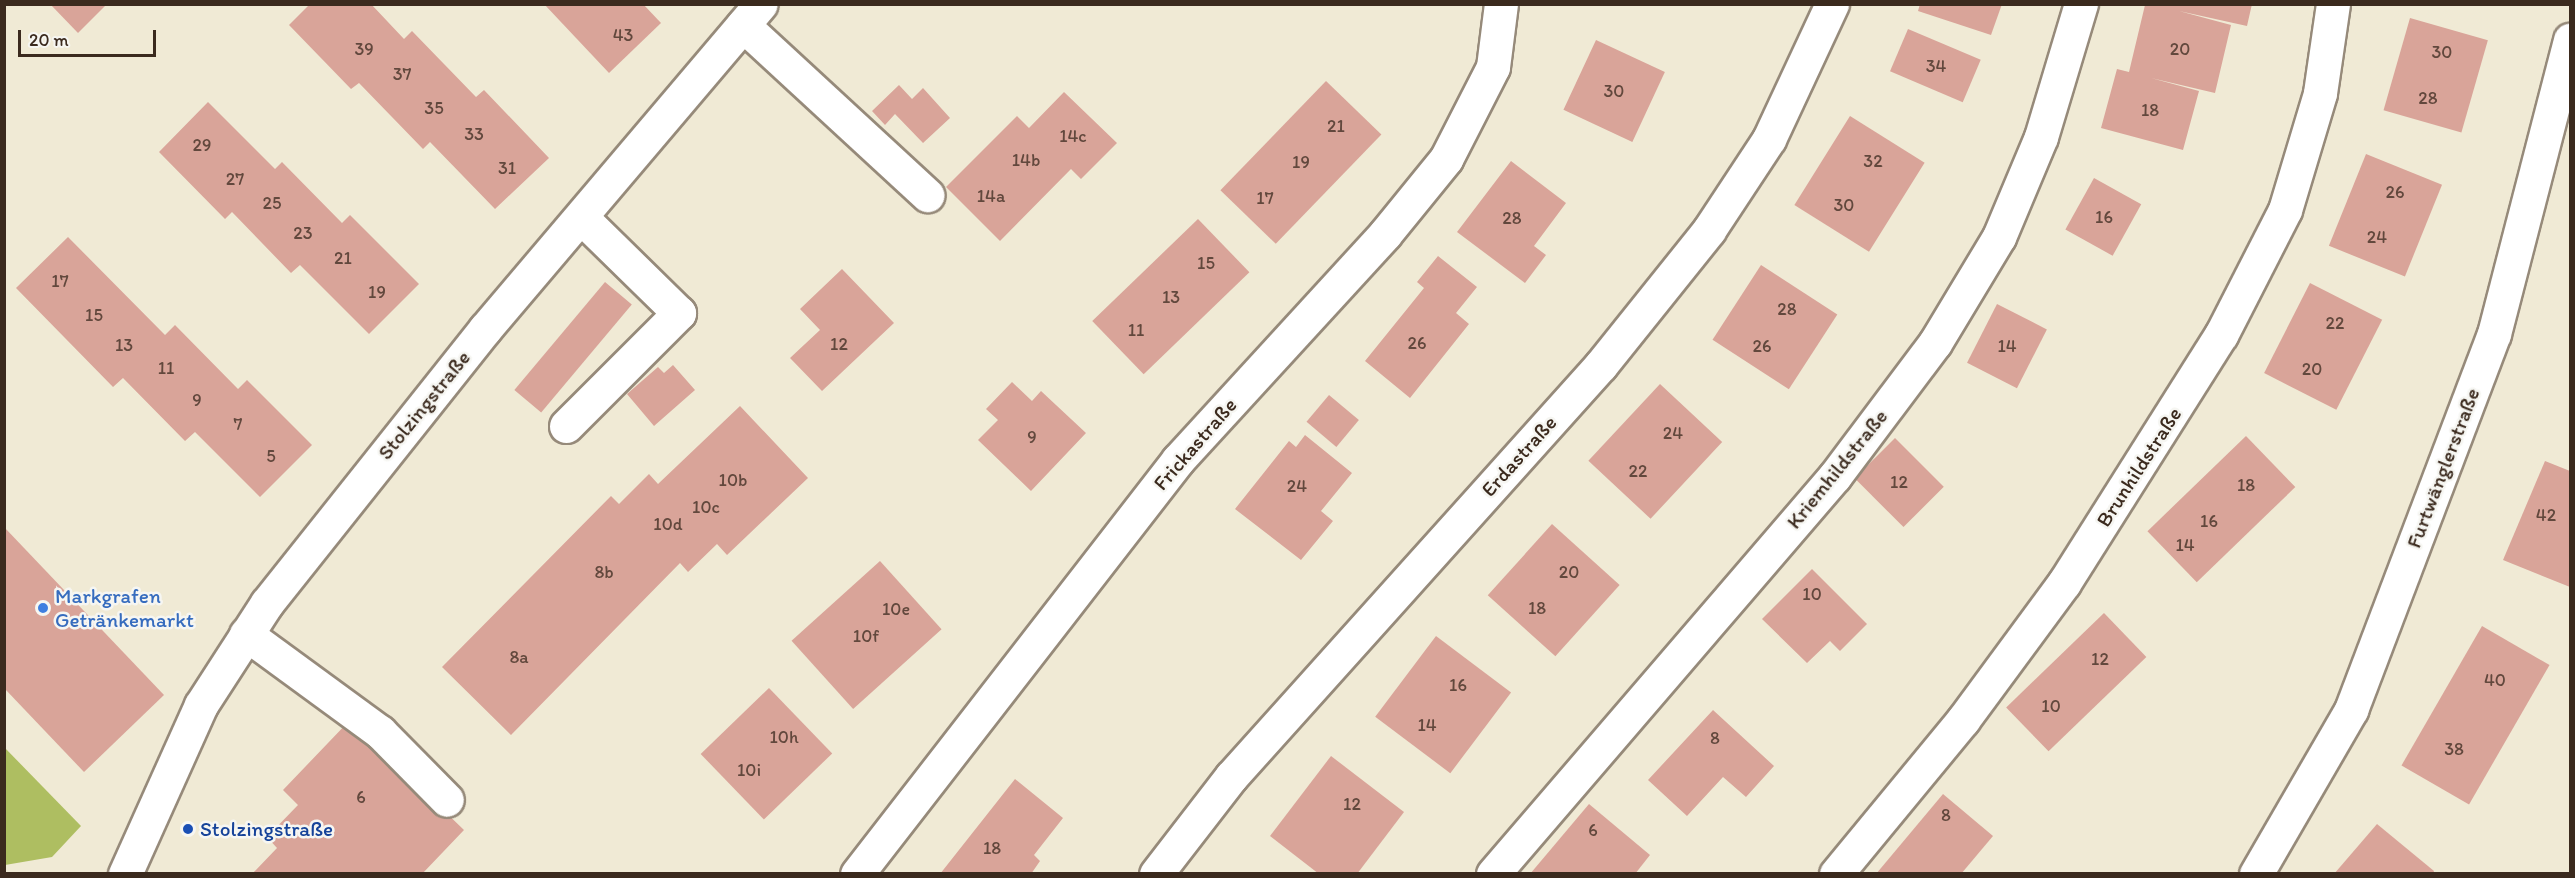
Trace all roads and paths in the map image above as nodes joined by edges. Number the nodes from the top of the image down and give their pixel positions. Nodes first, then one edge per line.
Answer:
1 (1500, 4) edge
2 (1832, 4) edge
3 (2081, 4) edge
4 (2333, 4) edge
5 (752, 15) edge
6 (2571, 40) edge
7 (927, 195) dead end
8 (581, 217) junction
9 (566, 426) dead end
10 (246, 634) junction
11 (447, 800) dead end
12 (125, 873) edge
13 (857, 873) edge
14 (1156, 873) edge
15 (1493, 873) edge
16 (1836, 873) edge
17 (2256, 873) edge

1 - 13 street, Frickastraße
2 - 14 street, Erdastraße
3 - 15 street, Kriemhildstraße
4 - 16 street, Brunhildstraße
5 - 7 street
5 - 8 street, Stolzingstraße
6 - 17 street, Furtwänglerstraße
8 - 9 street
8 - 10 street, Stolzingstraße
10 - 11 street
10 - 12 street, Stolzingstraße

